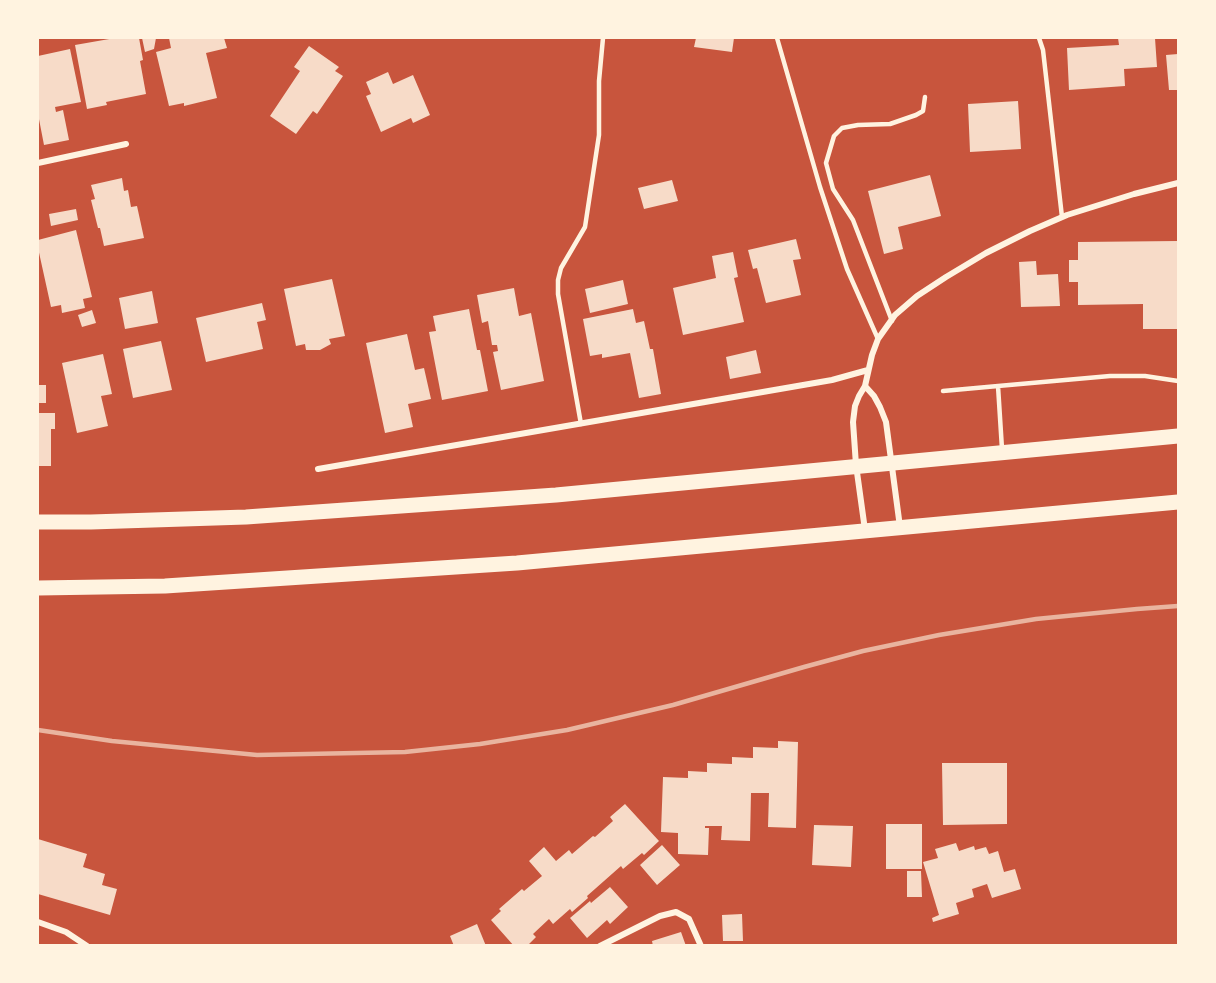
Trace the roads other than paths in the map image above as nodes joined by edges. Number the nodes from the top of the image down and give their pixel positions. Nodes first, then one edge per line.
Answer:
1 (603, 38) edge
2 (777, 38) edge
3 (1039, 38) edge
4 (925, 97) dead end
5 (126, 144) dead end
6 (38, 163) edge
7 (1179, 183) edge
8 (1062, 217) junction
9 (892, 321) junction
10 (878, 339) junction
11 (868, 370) junction
12 (1179, 381) edge
13 (865, 386) junction
14 (998, 386) junction
15 (943, 391) dead end
16 (581, 424) junction
17 (1179, 436) edge
18 (1002, 452) junction
19 (891, 462) junction
20 (856, 465) junction
21 (318, 469) dead end
22 (1179, 502) edge
23 (38, 522) edge
24 (900, 527) junction
25 (864, 530) junction
26 (38, 588) edge
27 (38, 922) edge
28 (87, 945) edge
29 (600, 945) edge
30 (700, 945) edge

1 - 16 lane
2 - 10 lane
3 - 8 lane
4 - 9 lane
5 - 6 street
7 - 8 street
8 - 9 street
9 - 10 street
10 - 11 street
11 - 13 street
11 - 16 street
12 - 14 lane
13 - 19 street
13 - 20 street
14 - 15 lane
14 - 18 lane
16 - 21 street
17 - 18 main road
18 - 19 main road
19 - 20 main road
19 - 24 street
20 - 23 main road
20 - 25 street
22 - 24 main road
24 - 25 main road
25 - 26 main road
27 - 28 street
29 - 30 street

